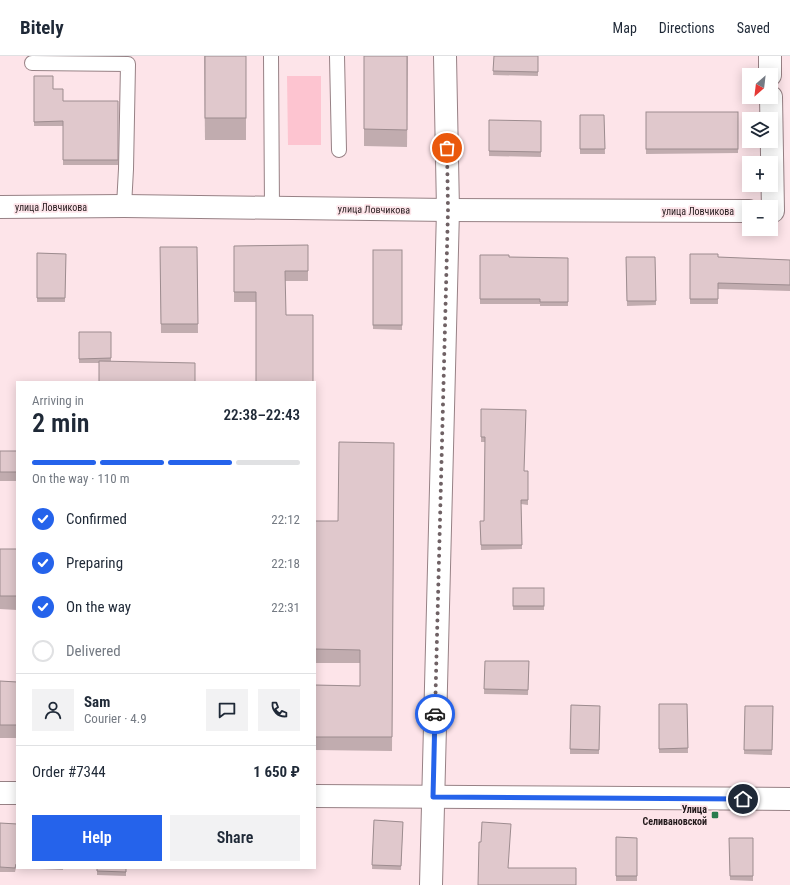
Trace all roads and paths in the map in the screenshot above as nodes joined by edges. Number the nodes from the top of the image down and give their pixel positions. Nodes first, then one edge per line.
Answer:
1 (271, 56) edge
2 (338, 56) edge
3 (446, 56) edge
4 (770, 56) edge
5 (32, 63) dead end
6 (770, 68) edge
7 (771, 104) edge
8 (339, 150) dead end
9 (777, 200) edge
10 (124, 206) junction
11 (0, 207) edge
12 (272, 208) junction
13 (448, 210) junction
14 (742, 211) edge
15 (0, 793) edge
16 (16, 793) edge
17 (316, 796) edge
18 (433, 797) junction
19 (790, 799) edge
20 (431, 885) edge

1 - 12 lane
2 - 8 lane
3 - 13 street
4 - 6 street
5 - 10 lane
7 - 9 street
10 - 11 street, улица Ловчикова
10 - 12 street, улица Ловчикова
12 - 13 street, улица Ловчикова
13 - 14 street, улица Ловчикова
13 - 18 street
15 - 16 street
17 - 18 street
18 - 19 street
18 - 20 street

